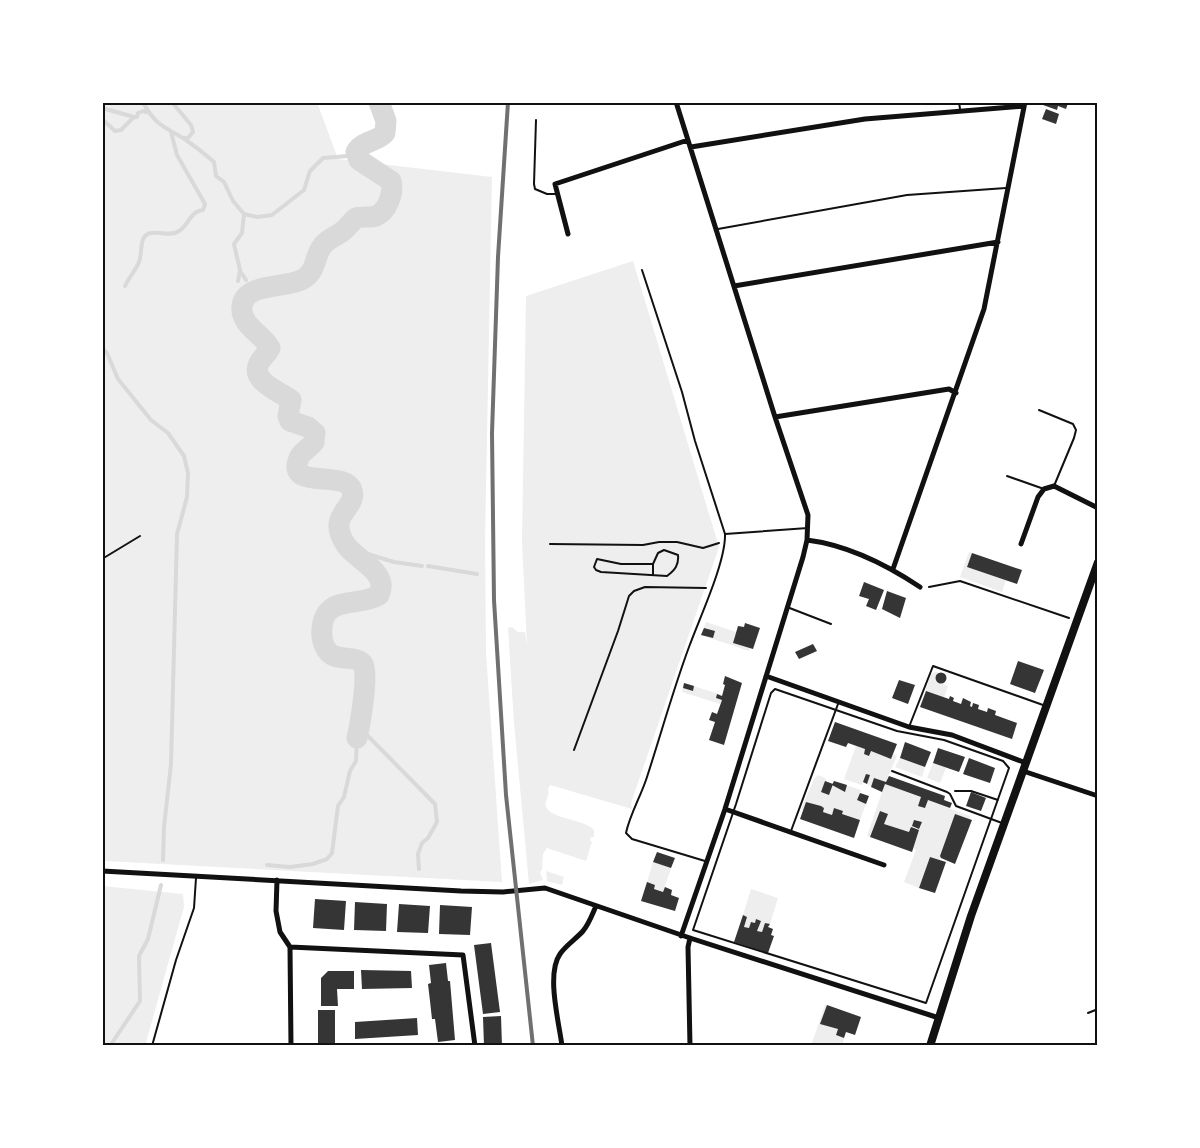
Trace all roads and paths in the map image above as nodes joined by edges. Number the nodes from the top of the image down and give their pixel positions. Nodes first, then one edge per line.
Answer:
1 (676, 102) edge
2 (959, 102) edge
3 (1025, 104) edge
4 (960, 112) junction
5 (536, 120) dead end
6 (688, 140) junction
7 (691, 147) junction
8 (1008, 188) junction
9 (558, 194) junction
10 (716, 229) junction
11 (568, 234) dead end
12 (998, 242) junction
13 (642, 270) dead end
14 (734, 286) junction
15 (956, 393) junction
16 (1039, 410) dead end
17 (775, 417) junction
18 (1007, 476) dead end
19 (1054, 486) junction
20 (1044, 489) junction
21 (1098, 508) edge
22 (808, 528) junction
23 (725, 534) junction
24 (140, 536) dead end
25 (807, 540) junction
26 (725, 543) junction
27 (550, 544) dead end
28 (1021, 544) dead end
29 (102, 559) edge
30 (1098, 561) edge
31 (653, 564) junction
32 (893, 569) junction
33 (653, 574) junction
34 (920, 587) joint
35 (711, 589) junction
36 (788, 607) junction
37 (1077, 621) junction
38 (831, 624) dead end
39 (766, 676) junction
40 (102, 699) edge
41 (839, 702) junction
42 (1047, 706) junction
43 (909, 727) junction
44 (102, 738) edge
45 (574, 750) dead end
46 (1025, 767) junction
47 (892, 771) dead end
48 (950, 794) junction
49 (1098, 796) edge
50 (998, 800) dead end
51 (725, 809) junction
52 (1004, 824) junction
53 (791, 832) junction
54 (706, 861) junction
55 (884, 865) dead end
56 (102, 871) edge
57 (196, 875) junction
58 (277, 880) junction
59 (596, 906) junction
60 (681, 936) junction
61 (690, 939) junction
62 (290, 947) junction
63 (1098, 1009) edge
64 (1088, 1013) dead end
65 (939, 1018) junction
66 (152, 1046) edge
67 (291, 1046) edge
68 (475, 1046) edge
69 (562, 1046) edge
70 (690, 1046) edge
71 (930, 1046) edge

1 - 6 street
2 - 4 lane
3 - 4 street
3 - 8 street
4 - 7 street
5 - 9 lane
6 - 7 street
6 - 9 street
7 - 10 street
8 - 10 lane
8 - 12 street
9 - 11 street
10 - 14 street
12 - 14 street
12 - 15 street
13 - 23 lane
14 - 17 street
15 - 17 street
15 - 32 street
16 - 19 lane
17 - 22 street
18 - 20 lane
19 - 20 street
19 - 21 street
20 - 28 street
22 - 23 lane
22 - 25 street
23 - 26 lane
24 - 29 path
25 - 32 street
25 - 36 street
26 - 27 path
26 - 35 lane
30 - 37 main road
31 - 33 path
31 - 33 path
31 - 33 path
32 - 34 street
34 - 37 path
35 - 45 path
35 - 54 lane
36 - 38 lane
36 - 39 street
37 - 42 main road
39 - 41 street
39 - 51 street
40 - 44 path
41 - 43 street
41 - 53 lane
42 - 43 lane
42 - 46 main road
43 - 46 street
46 - 49 street
46 - 52 main road
47 - 48 lane
48 - 50 path
48 - 52 lane
51 - 53 street
51 - 54 street
52 - 65 main road
53 - 55 street
54 - 60 street
56 - 57 street
57 - 58 street
57 - 66 lane
58 - 59 street
58 - 62 street
59 - 60 street
59 - 69 street
60 - 61 street
61 - 65 street
61 - 70 street
62 - 67 street
62 - 68 street
63 - 64 lane
65 - 71 main road

